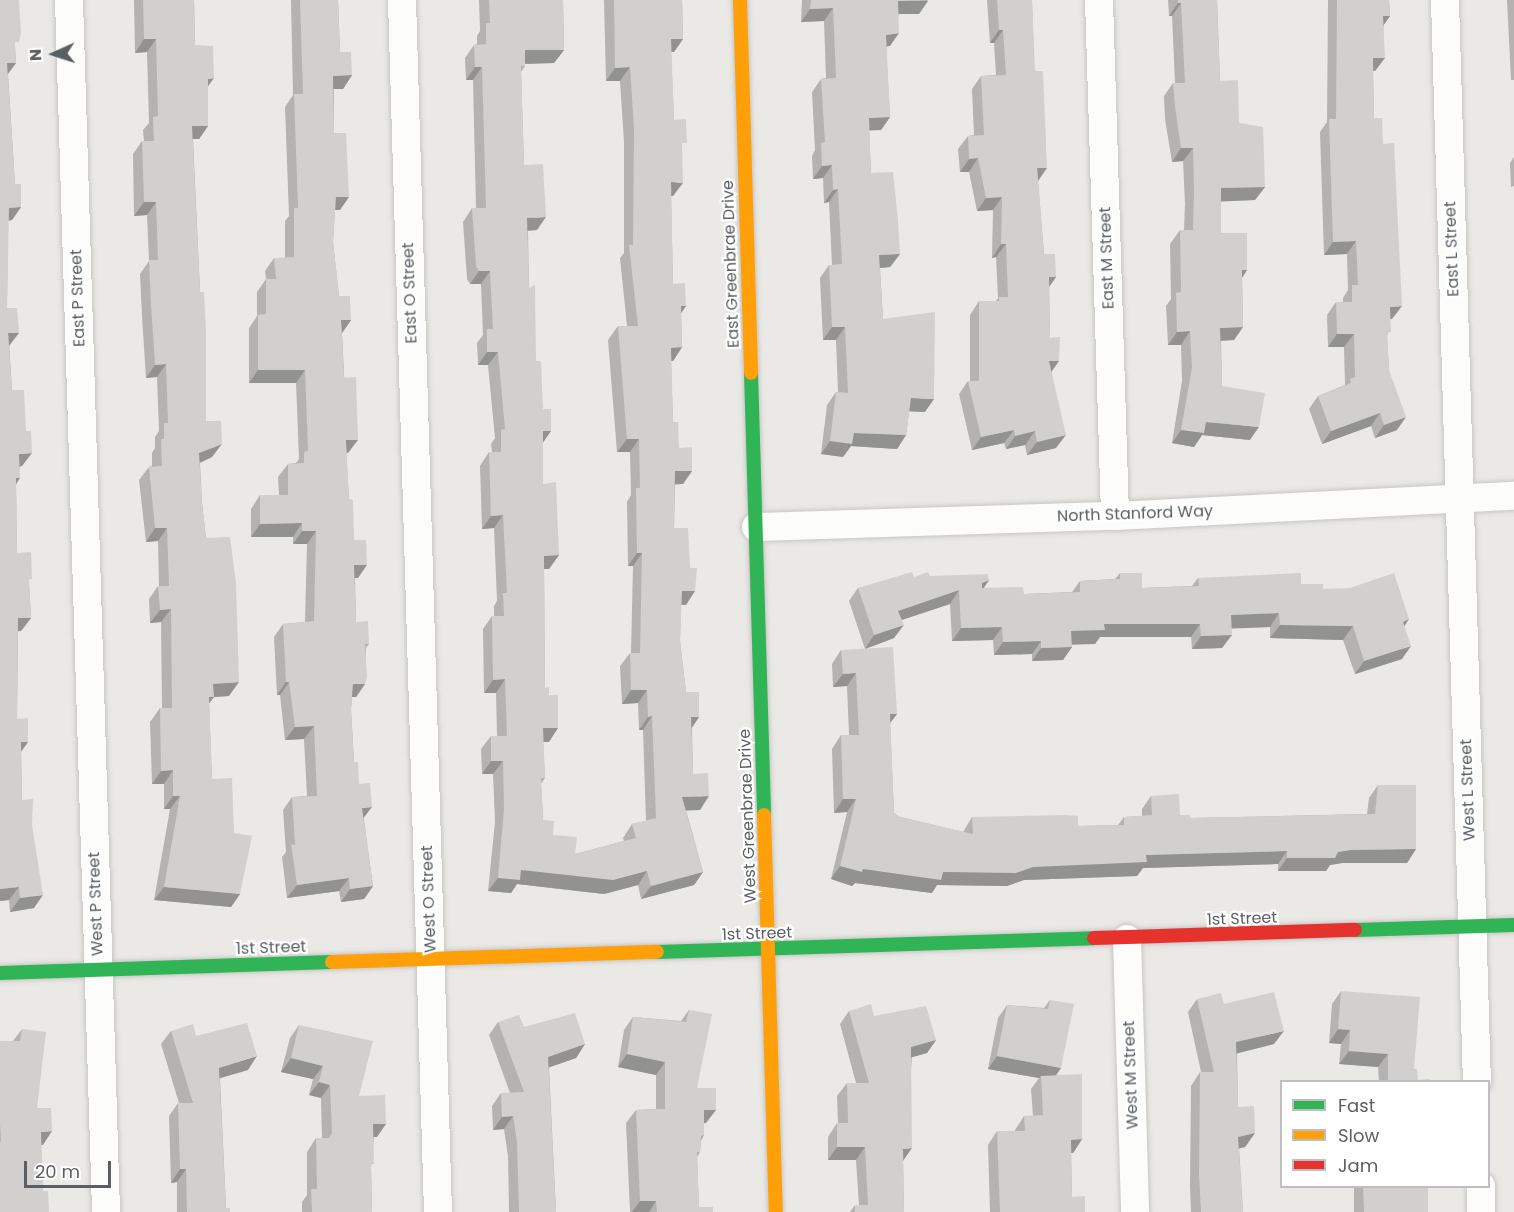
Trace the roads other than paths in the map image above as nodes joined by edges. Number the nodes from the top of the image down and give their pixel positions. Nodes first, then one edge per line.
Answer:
1 (69, 0) edge
2 (402, 0) edge
3 (740, 0) edge
4 (1099, 0) edge
5 (1444, 0) edge
6 (1514, 496) edge
7 (1460, 499) junction
8 (1115, 516) junction
9 (756, 527) junction
10 (419, 586) joint
11 (87, 597) joint
12 (1514, 925) edge
13 (1473, 928) junction
14 (1127, 939) junction
15 (769, 950) junction
16 (430, 960) junction
17 (98, 970) junction
18 (0, 973) edge
19 (1477, 1080) edge
20 (1480, 1188) edge
21 (106, 1212) edge
22 (438, 1212) edge
23 (776, 1212) edge
24 (1135, 1212) edge
25 (1481, 1212) edge

1 - 11 street, East P Street
2 - 10 street, East O Street
3 - 9 street, East Greenbrae Drive
4 - 8 street, East M Street
5 - 7 street, East L Street
6 - 7 street, North Stanford Way
7 - 8 street, North Stanford Way
7 - 13 street, West L Street
8 - 9 street, North Stanford Way
9 - 15 street, West Greenbrae Drive
10 - 16 street, West O Street
11 - 17 street, West P Street
12 - 13 street, 1st Street
13 - 14 street, 1st Street
13 - 19 street, West L Street
14 - 15 street, 1st Street
14 - 24 street, West M Street
15 - 16 street, 1st Street
15 - 23 street, West Greenbrae Drive
16 - 17 street, 1st Street
16 - 22 street, West O Street
17 - 18 street, 1st Street
17 - 21 street, West P Street
20 - 25 street

